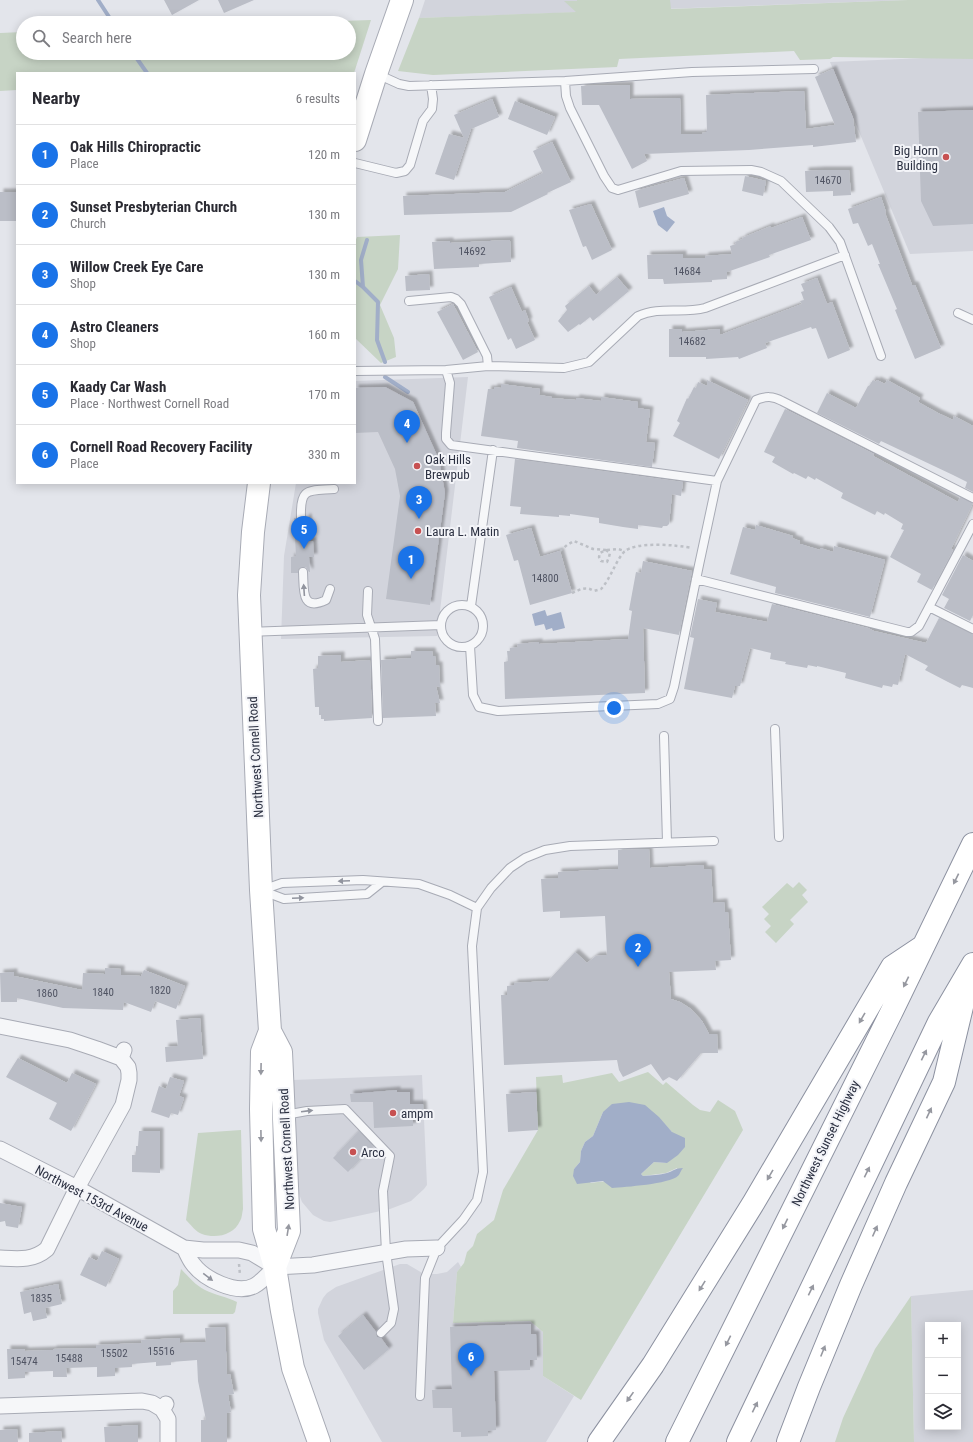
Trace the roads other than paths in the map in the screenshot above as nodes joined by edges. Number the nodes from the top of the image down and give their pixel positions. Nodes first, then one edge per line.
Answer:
1 (402, 0) edge
2 (814, 69) dead end
3 (376, 74) junction
4 (565, 81) junction
5 (431, 85) junction
6 (356, 137) edge
7 (356, 163) edge
8 (845, 255) junction
9 (409, 301) dead end
10 (958, 312) dead end
11 (973, 320) edge
12 (881, 356) dead end
13 (488, 366) junction
14 (446, 370) junction
15 (356, 371) edge
16 (493, 450) junction
17 (717, 481) junction
18 (259, 484) edge
19 (334, 488) dead end
20 (973, 498) edge
21 (301, 517) dead end
22 (973, 524) edge
23 (303, 572) dead end
24 (696, 579) junction
25 (330, 589) dead end
26 (368, 591) dead end
27 (471, 606) junction
28 (929, 607) junction
29 (440, 625) junction
30 (371, 628) junction
31 (973, 629) edge
32 (250, 632) junction
33 (470, 646) junction
34 (378, 721) dead end
35 (775, 729) dead end
36 (664, 736) dead end
37 (779, 838) dead end
38 (714, 841) dead end
39 (667, 842) junction
40 (973, 844) edge
41 (382, 882) junction
42 (261, 890) junction
43 (477, 908) junction
44 (922, 947) junction
45 (972, 965) edge
46 (0, 1026) edge
47 (270, 1031) junction
48 (284, 1115) junction
49 (0, 1149) edge
50 (77, 1188) junction
51 (184, 1248) junction
52 (437, 1248) junction
53 (386, 1252) junction
54 (0, 1258) edge
55 (275, 1267) junction
56 (381, 1333) dead end
57 (420, 1396) dead end
58 (0, 1406) edge
59 (168, 1442) edge
60 (319, 1442) edge
61 (599, 1442) edge
62 (677, 1442) edge
63 (738, 1442) edge
64 (788, 1442) edge

1 - 3 main road
2 - 4 lane
3 - 5 lane
3 - 6 main road
4 - 5 lane
4 - 8 lane
5 - 7 lane
8 - 12 lane
8 - 13 lane
9 - 13 lane
10 - 11 lane
13 - 14 lane
14 - 15 lane
14 - 16 lane
16 - 17 lane
16 - 27 lane
17 - 20 lane
17 - 24 lane
18 - 32 main road, Northwest Cornell Road
19 - 21 lane
22 - 28 lane
25 -> 23 lane
24 - 28 lane
24 - 33 lane
26 - 30 lane
27 - 29 lane
27 - 33 lane
28 - 31 lane
29 - 30 lane
29 - 33 lane
30 - 32 lane
30 - 34 lane
32 - 42 main road, Northwest Cornell Road
35 - 37 lane
36 - 39 lane
38 - 39 lane
39 - 43 lane
40 -> 44 main road, Northwest Sunset Highway
41 -> 42 lane
42 -> 41 lane
41 - 43 lane
42 - 47 main road, Northwest Cornell Road
43 - 52 lane
44 -> 61 main road
44 -> 62 main road, Northwest Sunset Highway
63 -> 45 main road
64 -> 45 main road
46 - 50 street
47 - 48 main road, Northwest Cornell Road
47 -> 55 main road, Northwest Cornell Road
48 -> 53 lane
55 -> 48 main road, Northwest Cornell Road
49 - 50 street, Northwest 153rd Avenue
50 - 51 street, Northwest 153rd Avenue
50 - 54 street
51 - 55 street, Northwest 153rd Avenue
51 -> 55 street
52 - 53 street
52 - 57 lane
53 - 55 street
53 - 56 lane
55 - 60 main road, Northwest Cornell Road
58 - 59 street

